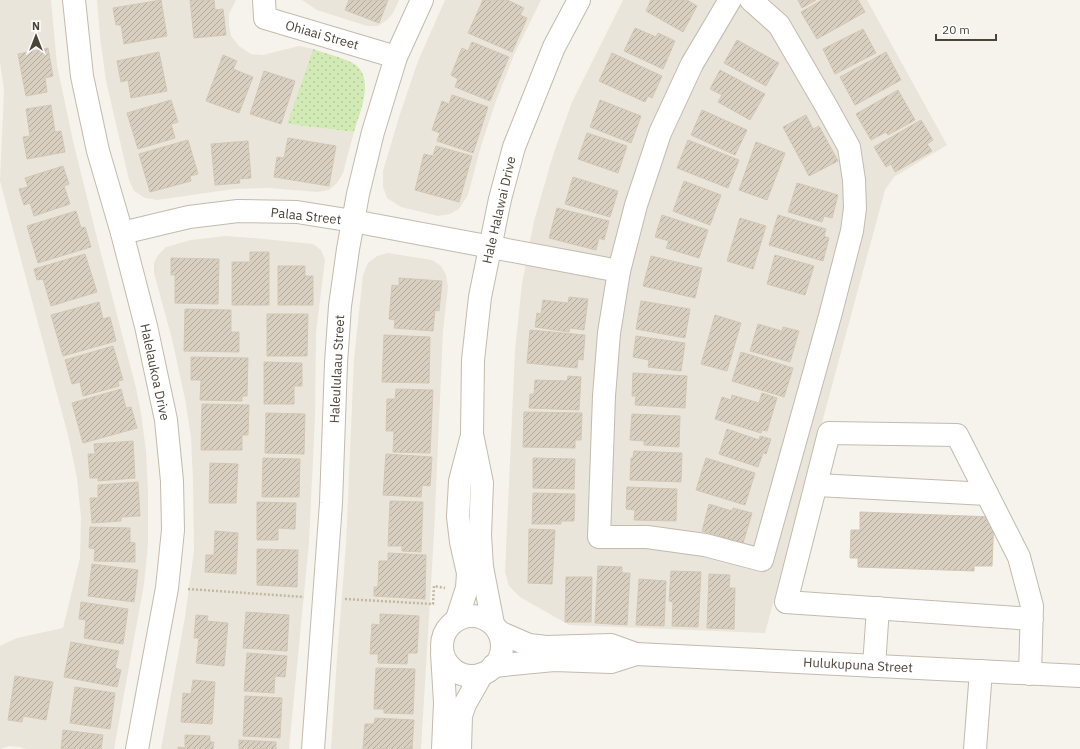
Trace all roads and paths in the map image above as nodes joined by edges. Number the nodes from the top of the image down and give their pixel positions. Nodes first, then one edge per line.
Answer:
1 (74, 0) edge
2 (264, 0) edge
3 (422, 0) edge
4 (580, 0) edge
5 (730, 0) edge
6 (751, 0) edge
7 (396, 57) junction
8 (353, 221) junction
9 (122, 232) junction
10 (489, 247) junction
11 (619, 271) junction
12 (472, 434) junction
13 (817, 486) junction
14 (987, 494) junction
15 (878, 608) junction
16 (457, 619) junction
17 (1032, 619) junction
18 (496, 628) junction
19 (442, 653) junction
20 (636, 654) junction
21 (874, 666) junction
22 (487, 670) junction
23 (981, 671) junction
24 (1030, 674) junction
25 (1080, 676) edge
26 (137, 749) edge
27 (313, 749) edge
28 (443, 749) edge
29 (460, 749) edge
30 (975, 749) edge

1 - 9 street, Halelaukoa Drive
2 - 7 street, Ohiaai Street
3 - 7 street, Haleululaau Street
4 - 10 street, Hale Halawai Drive
5 - 11 street
6 - 11 street
7 - 8 street, Haleululaau Street
8 - 9 street, Palaa Street
8 - 10 street, Palaa Street
8 - 27 street, Haleululaau Street
9 - 26 street, Halelaukoa Drive
10 - 11 street, Palaa Street
10 - 12 street, Hale Halawai Drive
12 - 16 street, Hale Halawai Drive
12 - 18 street, Hale Halawai Drive
13 - 14 street
13 - 14 street
13 - 15 street
14 - 17 street
15 - 17 street
15 - 21 street
16 - 18 street
16 - 19 street
17 - 24 street
18 - 20 street, Hulukupuna Street
18 - 22 street
19 - 22 street
19 - 28 street
20 - 21 street, Hulukupuna Street
20 - 22 street, Hulukupuna Street
21 - 23 street, Hulukupuna Street
22 - 29 street
23 - 24 street, Hulukupuna Street
23 - 30 street
24 - 25 street, Hulukupuna Street

